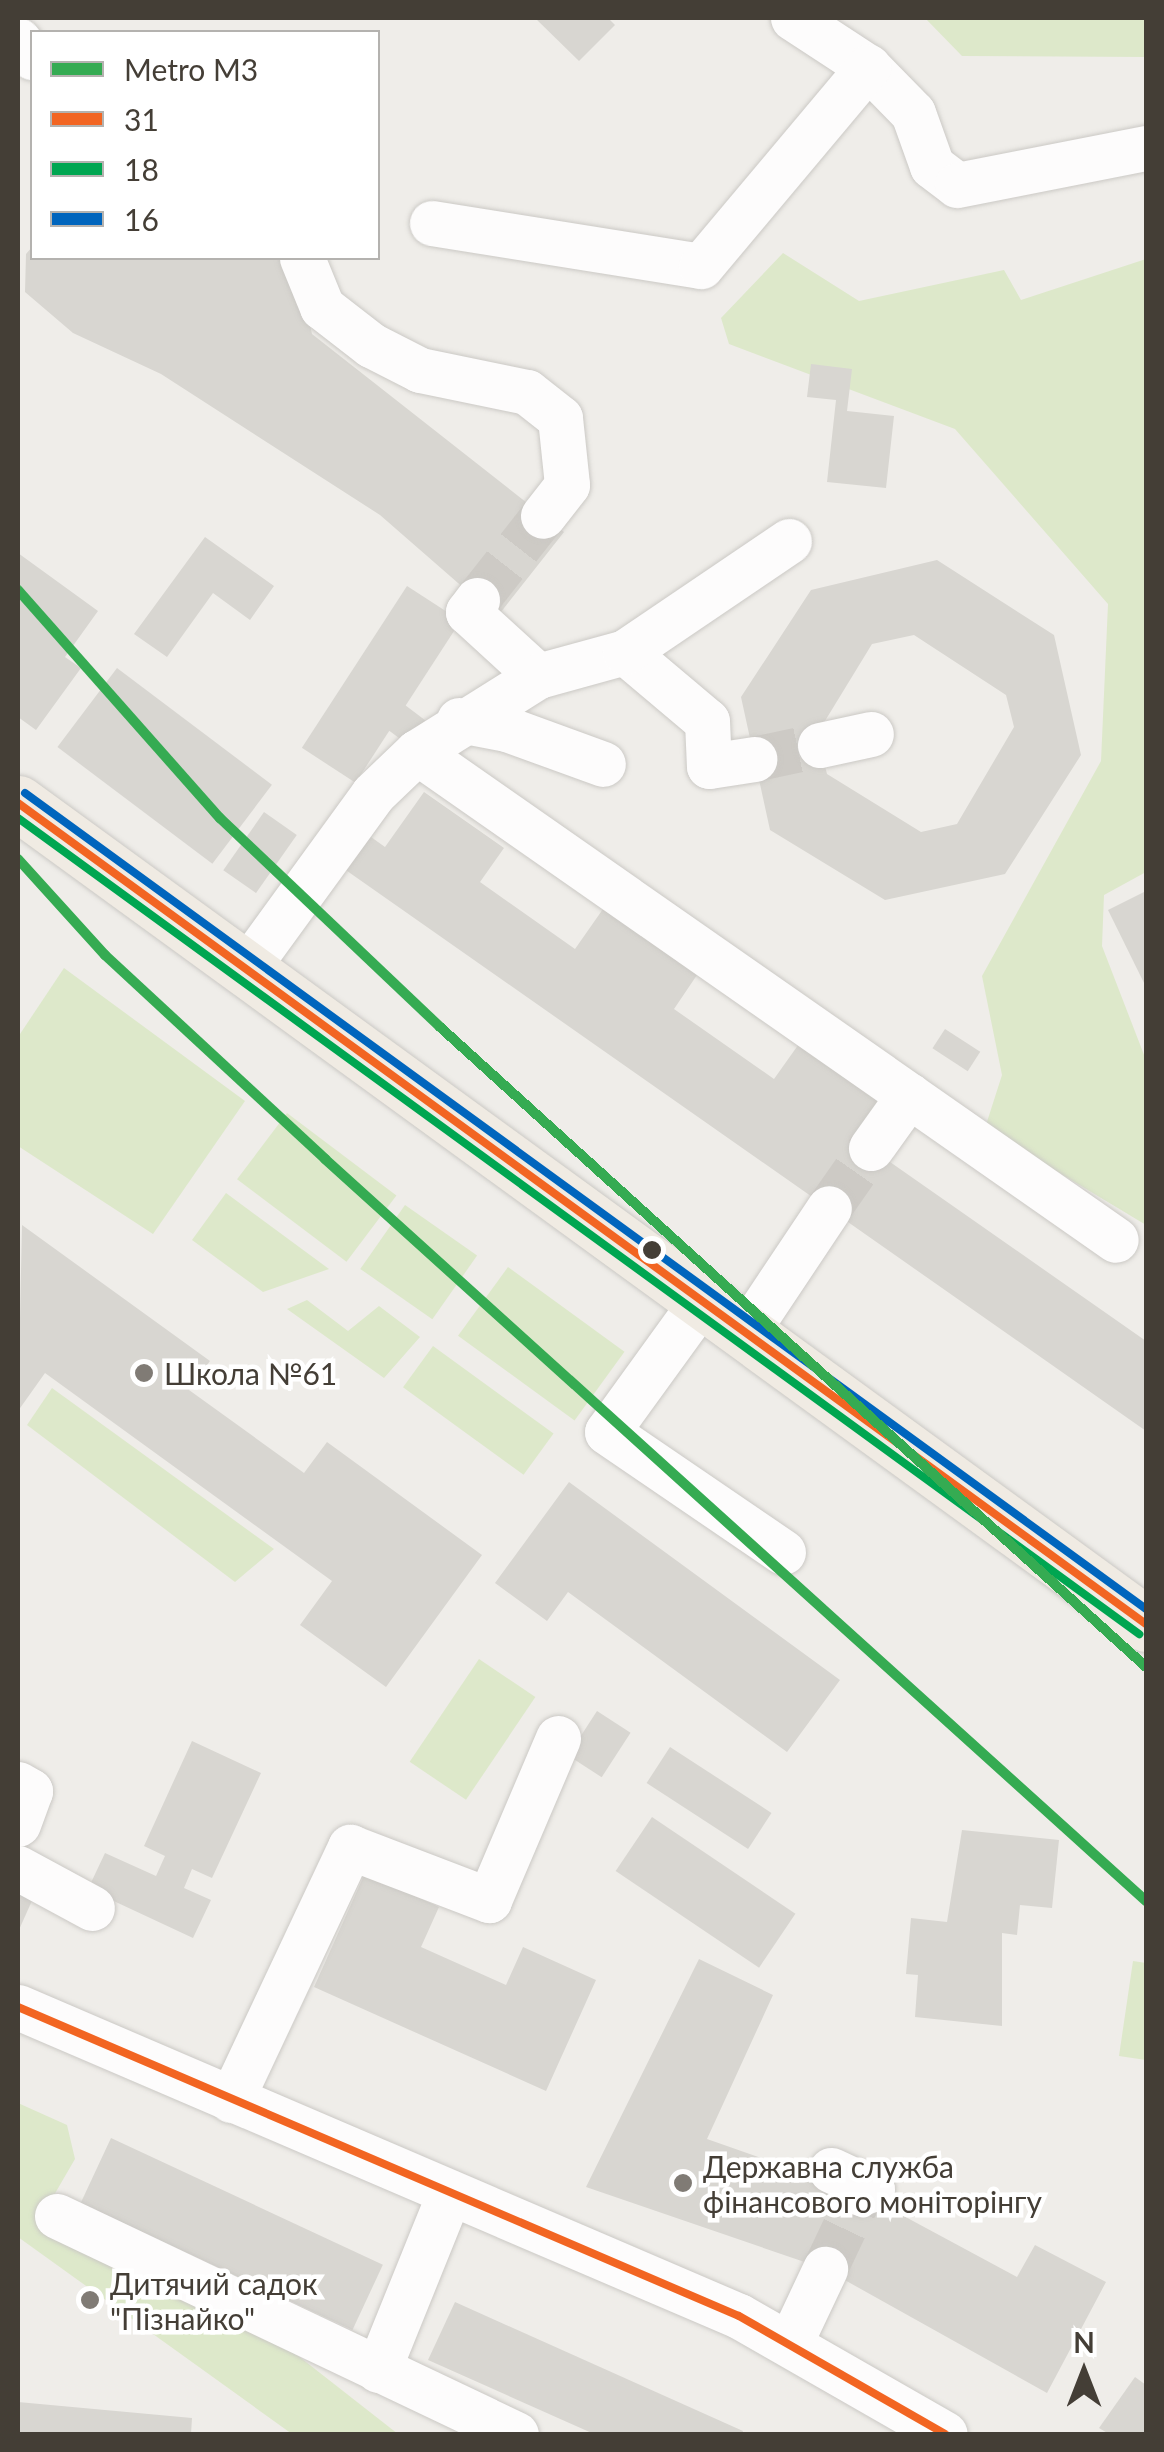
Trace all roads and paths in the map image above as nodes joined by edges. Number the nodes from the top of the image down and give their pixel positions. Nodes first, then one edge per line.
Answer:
1 (794, 18) edge
2 (868, 67) junction
3 (1146, 148) edge
4 (432, 223) dead end
5 (303, 260) edge
6 (542, 516) tunnel mouth
7 (788, 540) dead end
8 (461, 600) dead end
9 (624, 652) junction
10 (538, 676) junction
11 (459, 720) junction
12 (871, 734) dead end
13 (820, 745) tunnel mouth
14 (417, 752) junction
15 (754, 759) tunnel mouth
16 (603, 764) dead end
17 (18, 803) edge
18 (246, 970) junction
19 (908, 1095) junction
20 (870, 1148) tunnel mouth
21 (828, 1208) tunnel mouth
22 (1116, 1240) dead end
23 (701, 1302) junction
24 (744, 1334) junction
25 (783, 1552) dead end
26 (1146, 1624) edge
27 (558, 1738) dead end
28 (18, 1784) edge
29 (18, 1824) edge
30 (18, 1868) edge
31 (92, 1908) dead end
32 (18, 2008) edge
33 (232, 2100) junction
34 (449, 2194) junction
35 (57, 2216) dead end
36 (824, 2268) tunnel mouth
37 (791, 2340) junction
38 (378, 2370) junction
39 (516, 2434) edge
40 (945, 2434) edge

1 - 2 street
2 - 3 street
2 - 4 street
5 - 6 street
7 - 9 street
8 - 10 street
9 - 10 street
9 - 15 street
10 - 11 street
11 - 14 street
11 - 16 street
12 - 13 street
14 - 18 street
14 - 19 street
17 - 18 main road
18 - 23 main road
19 - 20 street
19 - 22 street
21 - 24 street
23 - 24 main road
23 - 25 street
24 - 26 main road
27 - 33 street
28 - 29 street
30 - 31 street
32 - 33 street
33 - 34 street
34 - 37 street
34 - 38 street
35 - 38 street
36 - 37 street
37 - 40 street
38 - 39 street

